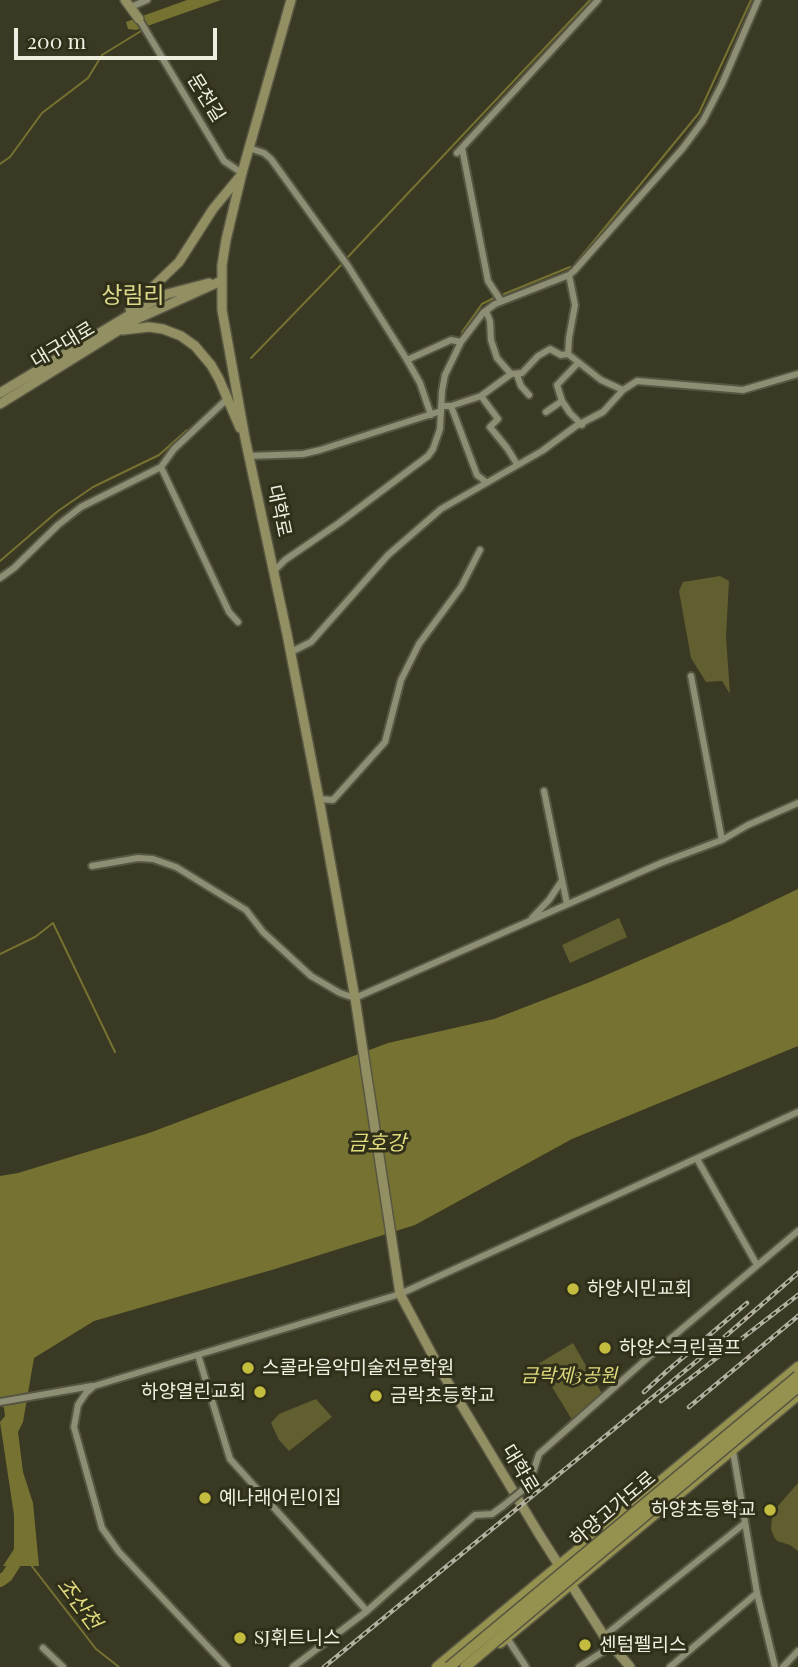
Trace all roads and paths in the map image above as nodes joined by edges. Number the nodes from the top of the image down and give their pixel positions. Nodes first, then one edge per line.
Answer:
1 (147, 0) edge
2 (291, 0) edge
3 (598, 0) edge
4 (758, 0) edge
5 (128, 4) edge
6 (139, 19) joint
7 (249, 148) junction
8 (242, 173) junction
9 (569, 275) junction
10 (221, 281) junction
11 (501, 301) junction
12 (486, 311) junction
13 (117, 321) junction
14 (121, 331) junction
15 (461, 342) junction
16 (568, 354) junction
17 (407, 359) junction
18 (578, 363) junction
19 (514, 374) junction
20 (798, 374) edge
21 (623, 390) junction
22 (0, 393) edge
23 (481, 396) junction
24 (529, 396) dead end
25 (226, 400) junction
26 (562, 401) junction
27 (0, 404) edge
28 (451, 406) junction
29 (441, 409) junction
30 (545, 412) dead end
31 (431, 415) junction
32 (582, 425) junction
33 (245, 438) junction
34 (248, 456) junction
35 (517, 464) junction
36 (161, 467) junction
37 (486, 482) junction
38 (480, 550) dead end
39 (274, 571) junction
40 (0, 578) edge
41 (238, 622) dead end
42 (291, 652) junction
43 (691, 676) dead end
44 (544, 791) dead end
45 (319, 799) junction
46 (798, 803) edge
47 (722, 840) junction
48 (92, 866) dead end
49 (562, 882) junction
50 (568, 904) junction
51 (529, 921) junction
52 (355, 998) junction
53 (798, 1112) edge
54 (697, 1159) junction
55 (798, 1231) edge
56 (757, 1265) junction
57 (400, 1294) junction
58 (198, 1355) junction
59 (798, 1367) edge
60 (798, 1376) edge
61 (94, 1385) junction
62 (798, 1387) edge
63 (798, 1395) edge
64 (0, 1402) edge
65 (733, 1451) junction
66 (745, 1522) junction
67 (559, 1565) junction
68 (572, 1585) junction
69 (757, 1593) junction
70 (367, 1611) junction
71 (604, 1636) junction
72 (507, 1638) junction
73 (612, 1646) junction
74 (43, 1648) dead end
75 (798, 1651) edge
76 (63, 1667) edge
77 (227, 1667) edge
78 (293, 1667) edge
79 (437, 1667) edge
80 (449, 1667) edge
81 (465, 1667) edge
82 (471, 1667) edge
83 (526, 1667) edge
84 (579, 1667) edge
85 (630, 1667) edge
86 (670, 1667) edge
87 (775, 1667) edge
88 (783, 1667) edge

1 - 5 street
2 - 7 main road, 대학로
3 - 11 street
4 - 9 street
5 - 6 main road, 문천길
6 - 8 street, 문천길
7 - 8 main road, 대학로
7 - 17 street
8 - 10 main road, 대학로
8 - 13 main road
9 - 11 street
9 - 16 street
10 - 13 main road, 대구대로
10 - 14 main road, 대구대로
10 - 33 main road, 대학로
11 - 12 street
12 - 15 street
12 - 19 street
13 - 22 main road, 대구대로
14 - 25 main road
14 - 27 main road, 대구대로
15 - 17 street
15 - 29 street
16 - 18 street
16 - 19 street
17 - 31 street
18 - 21 street
18 - 26 street
19 - 23 street
19 - 24 street
20 - 21 street
21 - 32 street
23 - 28 street
23 - 35 street
25 - 33 main road
25 - 36 street
26 - 30 street
26 - 32 street
28 - 29 street
28 - 37 street
29 - 31 street
29 - 39 street
31 - 34 street
32 - 35 street
33 - 34 main road, 대학로
34 - 39 main road, 대학로
35 - 37 street
36 - 40 street
36 - 41 street
37 - 42 street
38 - 45 street
39 - 42 main road, 대학로
42 - 45 main road, 대학로
43 - 47 street
44 - 49 street
45 - 52 main road, 대학로
46 - 47 street
47 - 50 street
48 - 52 street
49 - 50 street
49 - 51 street
50 - 51 street
51 - 52 street
52 - 57 main road, 대학로
53 - 54 street
54 - 56 street
54 - 57 street
55 - 56 street
56 - 70 street, bridge
57 - 58 street
57 - 67 main road, 대학로
58 - 61 street
58 - 70 street
59 - 67 main road
60 - 80 main road, 하양고가도로, bridge
61 - 64 street
61 - 77 street
62 - 81 main road, 하양고가도로, bridge
63 - 65 main road
65 - 66 street
65 - 68 main road
66 - 69 street
66 - 71 street
67 - 68 main road, 대학로
67 - 79 main road
68 - 71 main road, 대학로
68 - 72 main road
69 - 86 street
69 - 87 street
70 - 78 street
71 - 73 main road, 대학로
72 - 82 main road
72 - 83 street
73 - 84 street
73 - 85 main road, 대학로
74 - 76 street
75 - 88 street

